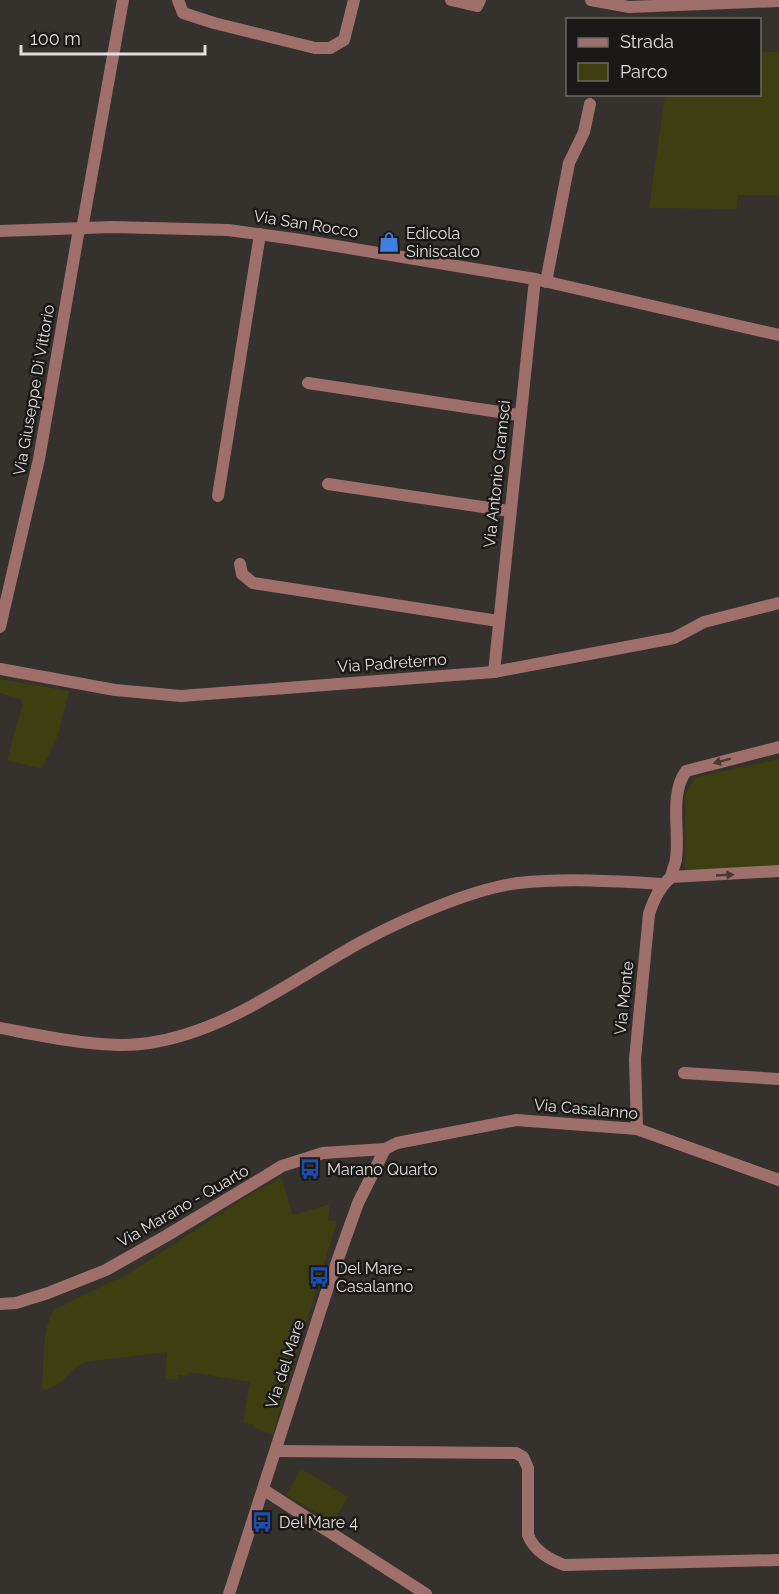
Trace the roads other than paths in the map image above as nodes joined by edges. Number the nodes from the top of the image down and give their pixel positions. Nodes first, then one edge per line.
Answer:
1 (123, 0) edge
2 (178, 0) edge
3 (354, 0) edge
4 (451, 0) edge
5 (480, 0) edge
6 (591, 0) edge
7 (779, 2) edge
8 (590, 104) dead end
9 (81, 229) junction
10 (0, 231) edge
11 (260, 234) junction
12 (541, 280) junction
13 (779, 335) edge
14 (308, 383) dead end
15 (519, 415) junction
16 (328, 484) dead end
17 (218, 496) dead end
18 (510, 511) junction
19 (240, 564) dead end
20 (779, 603) edge
21 (498, 621) junction
22 (0, 627) edge
23 (0, 669) edge
24 (494, 672) junction
25 (779, 747) edge
26 (779, 871) edge
27 (667, 881) junction
28 (0, 1028) edge
29 (684, 1073) dead end
30 (779, 1079) edge
31 (637, 1129) junction
32 (385, 1149) junction
33 (779, 1180) edge
34 (0, 1304) edge
35 (276, 1451) junction
36 (264, 1490) junction
37 (779, 1560) edge
38 (229, 1594) edge
39 (426, 1594) edge

1 - 9 street, Via Giuseppe Di Vittorio
2 - 3 street
4 - 5 street
6 - 7 street
8 - 12 street, Via Antonio Gramsci
9 - 10 street, Via San Rocco
9 - 11 street, Via San Rocco
9 - 22 street, Via Giuseppe Di Vittorio
11 - 12 street, Via San Rocco
11 - 17 street
12 - 13 street, Via San Rocco
12 - 15 street, Via Antonio Gramsci
14 - 15 street
15 - 18 street, Via Antonio Gramsci
16 - 18 street
18 - 21 street, Via Antonio Gramsci
19 - 21 street
20 - 24 street, Via Padreterno
21 - 24 street, Via Antonio Gramsci
23 - 24 street, Via Padreterno
25 -> 27 street, Via Monte
27 -> 26 street
27 - 28 street
27 - 31 street, Via Monte
29 - 30 street
31 - 32 street, Via Casalanno
31 - 33 street, Via Casalanno
32 - 34 street, Via Marano - Quarto
32 - 35 street, Via del Mare
35 - 36 street, Via del Mare
35 - 37 street
36 - 38 street, Via del Mare
36 - 39 street

